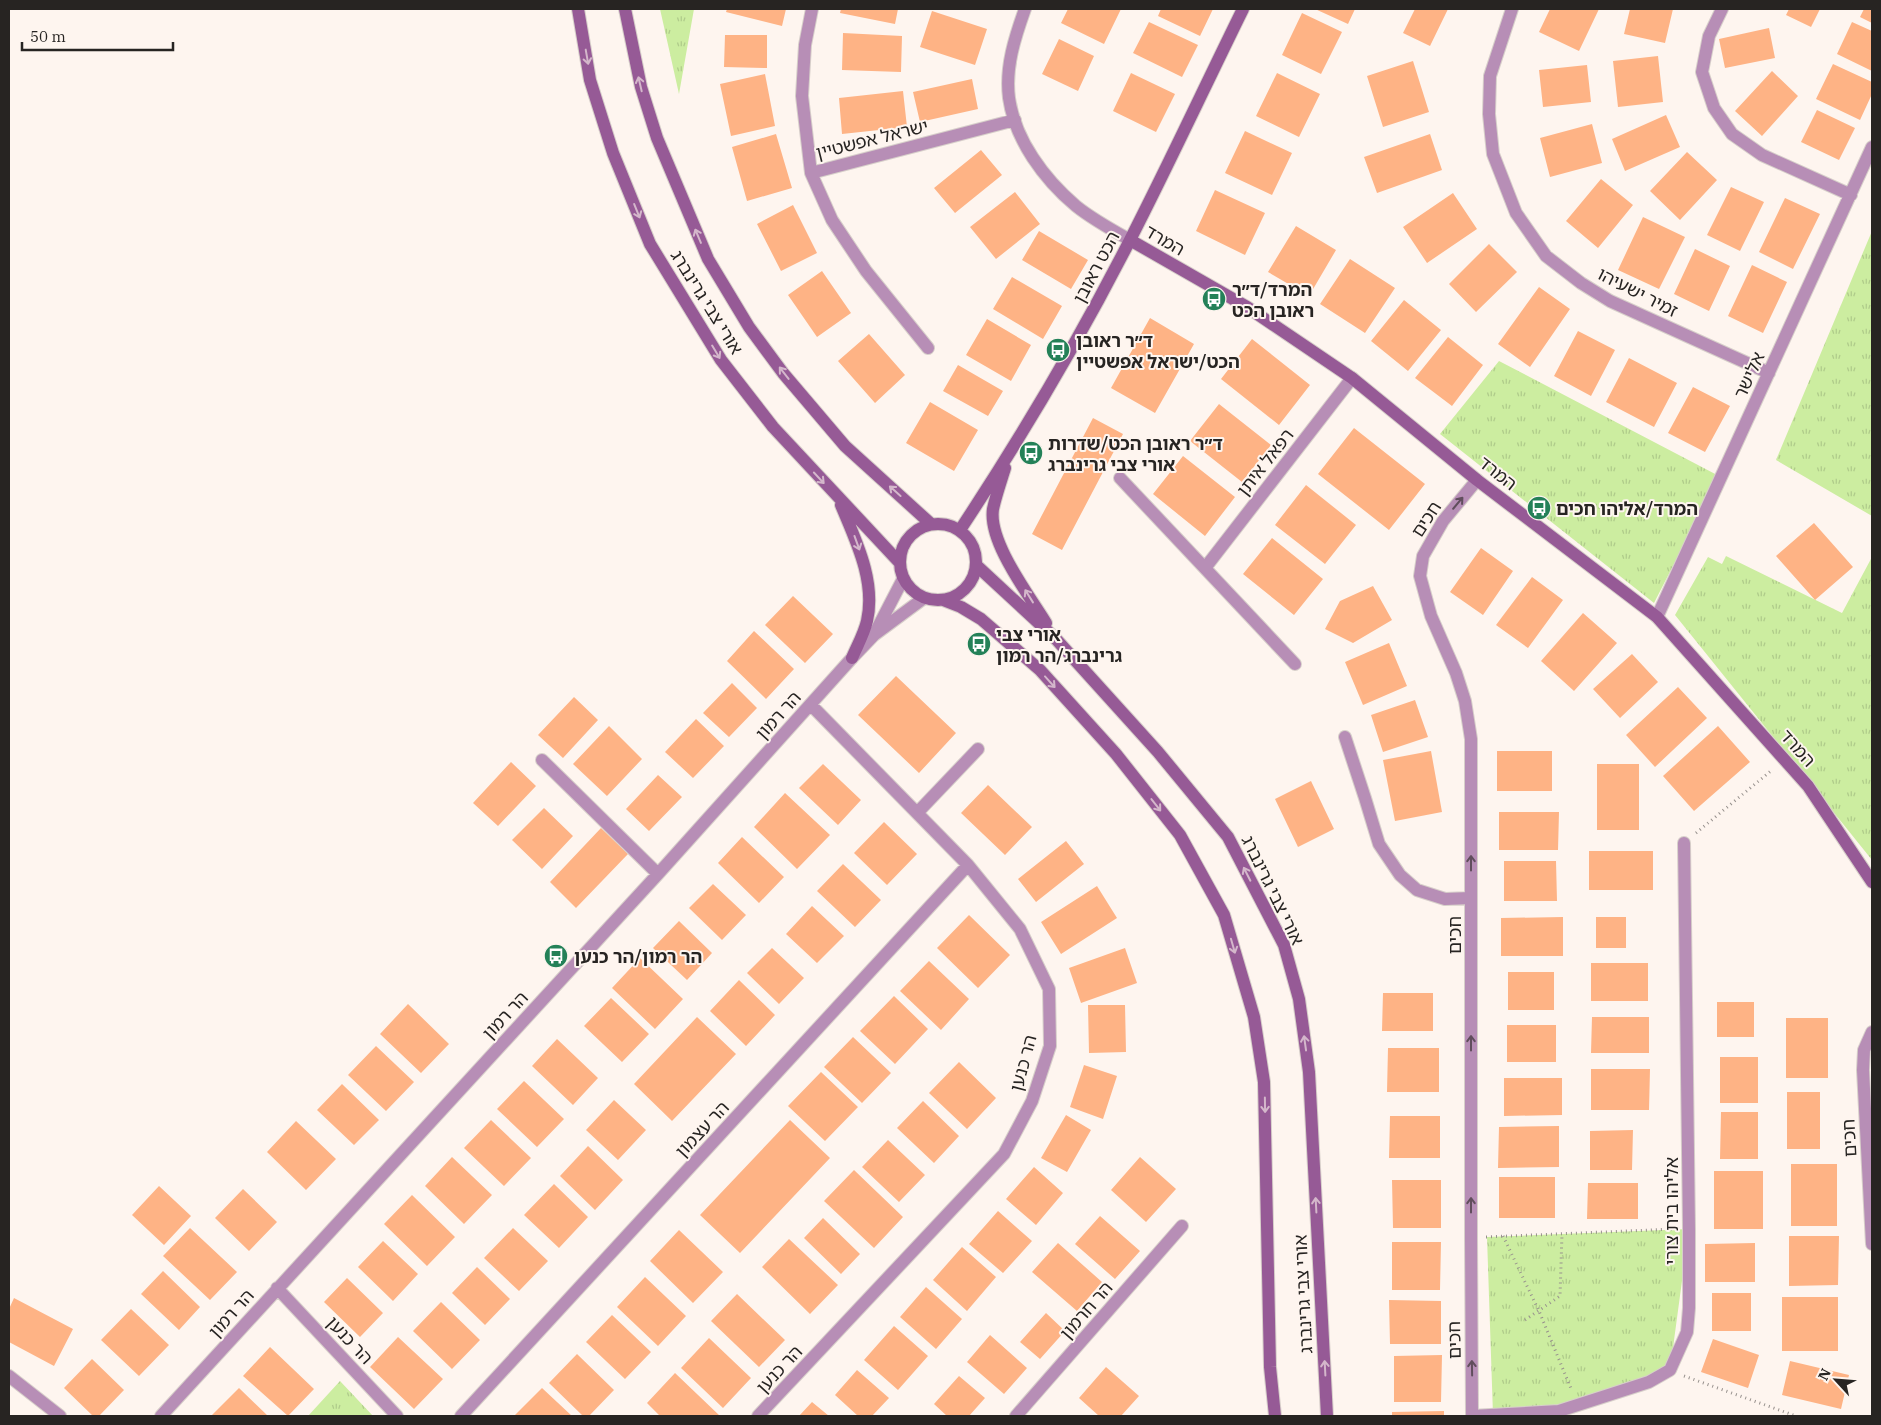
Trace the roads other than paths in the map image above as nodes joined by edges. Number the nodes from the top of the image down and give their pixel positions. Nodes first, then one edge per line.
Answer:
1 (578, 9) edge
2 (624, 9) edge
3 (812, 9) edge
4 (1025, 9) edge
5 (1243, 9) edge
6 (1512, 9) edge
7 (1722, 9) edge
8 (1015, 120) junction
9 (1872, 147) edge
10 (811, 173) junction
11 (1850, 194) junction
12 (1130, 240) junction
13 (928, 348) dead end
14 (1769, 373) junction
15 (1352, 378) junction
16 (1008, 457) junction
17 (1120, 478) dead end
18 (1477, 480) junction
19 (838, 498) junction
20 (931, 524) junction
21 (960, 530) junction
22 (900, 562) junction
23 (976, 565) junction
24 (1205, 568) junction
25 (903, 579) junction
26 (924, 598) junction
27 (943, 600) junction
28 (1657, 617) junction
29 (874, 635) junction
30 (1055, 638) junction
31 (852, 658) junction
32 (1295, 664) dead end
33 (811, 705) junction
34 (1345, 737) dead end
35 (978, 749) dead end
36 (542, 760) dead end
37 (917, 813) junction
38 (1684, 843) road end
39 (968, 865) junction
40 (658, 874) junction
41 (1872, 882) edge
42 (1471, 898) junction
43 (1872, 1032) edge
44 (1182, 1226) dead end
45 (1872, 1244) edge
46 (277, 1288) junction
47 (9, 1376) edge
48 (60, 1416) edge
49 (161, 1416) edge
50 (396, 1416) edge
51 (461, 1416) edge
52 (758, 1416) edge
53 (1016, 1416) edge
54 (1275, 1416) edge
55 (1327, 1416) edge
56 (1472, 1416) edge

1 -> 19 main road, אורי צבי גרינברג
20 -> 2 main road, אורי צבי גרינברג
3 - 10 street, ישראל אפשטיין
4 - 8 street
5 - 12 main road, הכט ראובן
6 - 14 street, זמיר ישעיהו
7 - 11 street
8 - 10 street, ישראל אפשטיין
8 - 12 street
9 - 11 street, אלישר
10 - 13 street
11 - 14 street, אלישר
12 - 15 main road, המרד
12 - 16 main road, הכט ראובן
14 - 28 street, אלישר
15 - 18 main road, המרד
15 - 24 street, רפאל איתן
16 - 21 main road, הכט ראובן
30 -> 16 main road
17 - 24 street
18 - 28 main road, המרד
42 -> 18 street, חכים
19 - 22 main road, אורי צבי גרינברג
19 -> 31 main road
20 - 21 main road
20 - 22 main road
21 - 23 main road
22 - 25 main road
23 - 27 main road
23 - 30 main road, אורי צבי גרינברג
24 - 32 street
25 - 26 main road
25 - 29 street, הר רמון
26 - 27 main road
26 - 29 street, הר רמון
27 -> 54 main road, אורי צבי גרינברג
28 - 41 main road, המרד
29 - 31 street, הר רמון
55 -> 30 main road, אורי צבי גרינברג
31 - 33 street, הר רמון
33 - 37 street, הר כנען
33 - 40 street, הר רמון
34 - 42 street
35 - 37 street
36 - 40 street
37 - 39 street, הר כנען
38 - 56 street, אליהו בית צורי
39 - 51 street, הר עצמון
39 - 52 street, הר כנען
40 - 46 street, הר רמון
56 -> 42 street, חכים
43 - 45 street, חכים
44 - 53 street, הר חרמון
46 - 49 street, הר רמון
46 - 50 street, הר כנען
47 - 48 street

